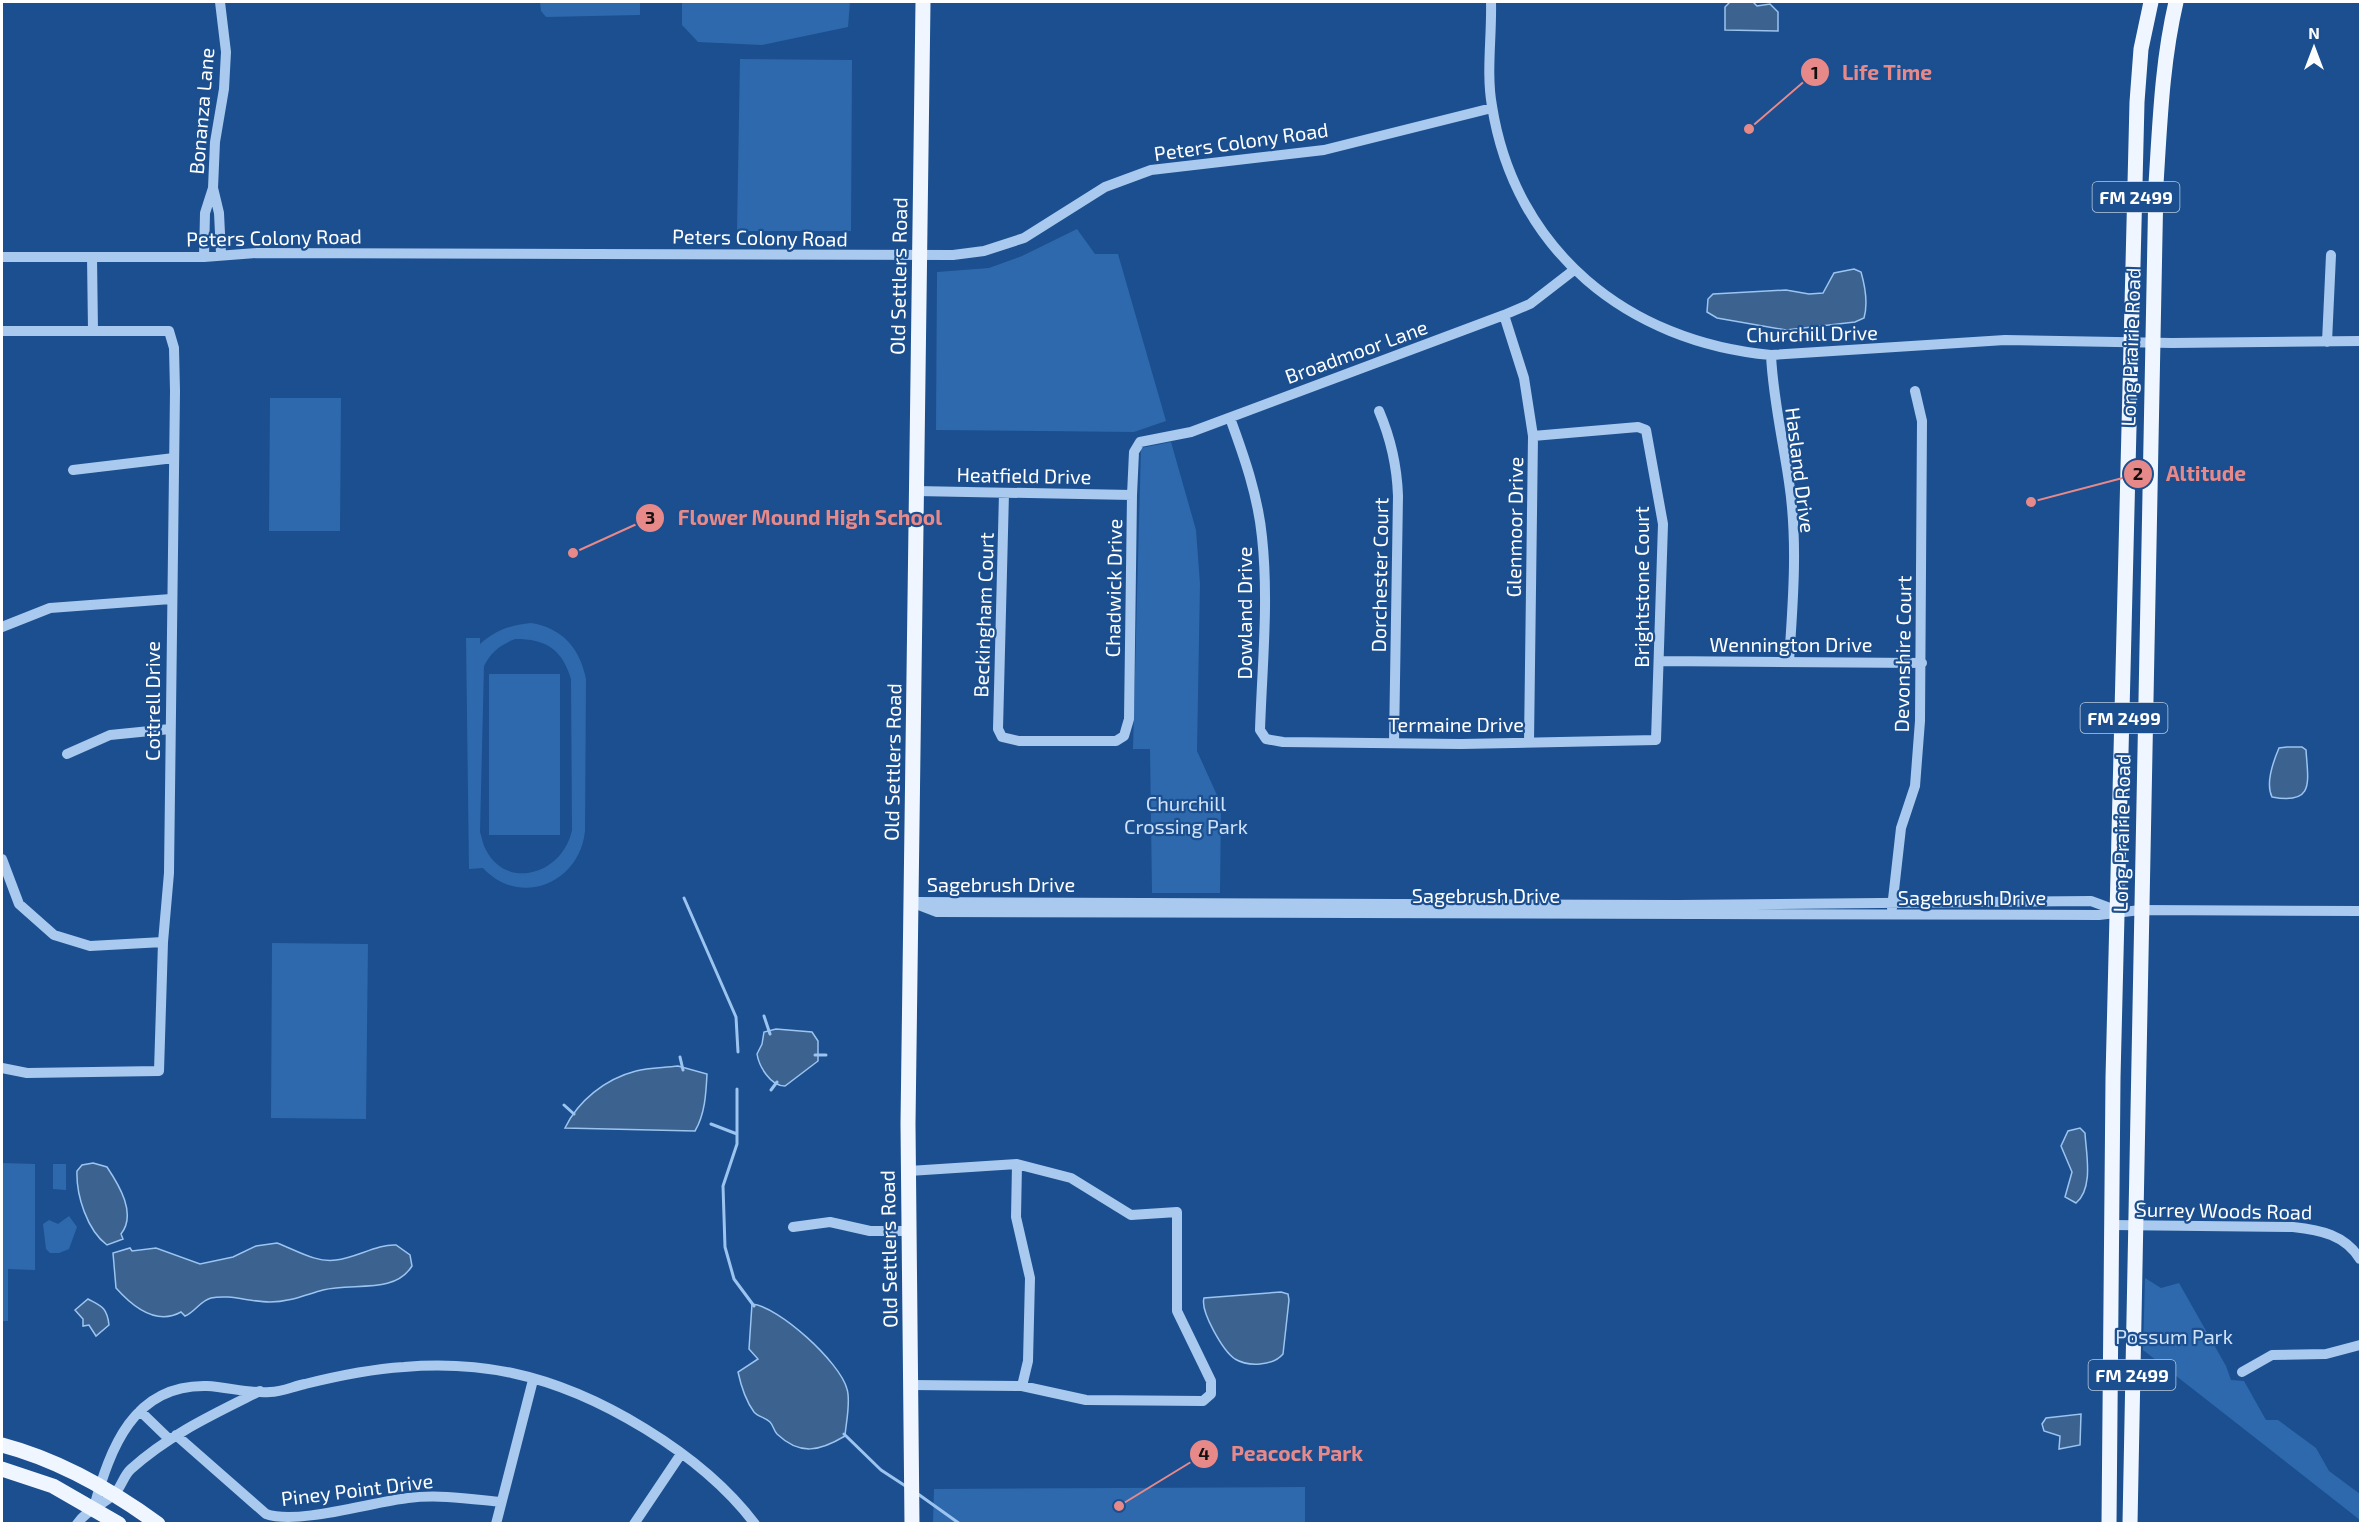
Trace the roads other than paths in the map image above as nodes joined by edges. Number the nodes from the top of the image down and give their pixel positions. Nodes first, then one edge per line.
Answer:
1 (220, 2) edge
2 (923, 2) edge
3 (1491, 2) edge
4 (2151, 2) edge
5 (2176, 2) edge
6 (1492, 108) junction
7 (2137, 133) junction
8 (2156, 184) junction
9 (213, 188) junction
10 (221, 254) junction
11 (2331, 255) dead end
12 (204, 256) junction
13 (2, 257) edge
14 (92, 257) junction
15 (918, 257) junction
16 (1574, 270) junction
17 (1504, 315) junction
18 (93, 331) junction
19 (2, 332) edge
20 (2361, 341) edge
21 (2132, 342) junction
22 (2327, 342) junction
23 (2151, 343) junction
24 (1771, 355) junction
25 (1915, 391) dead end
26 (1379, 411) dead end
27 (1230, 417) junction
28 (1533, 436) junction
29 (1140, 442) joint
30 (174, 458) junction
31 (73, 470) dead end
32 (916, 491) junction
33 (1004, 493) junction
34 (1132, 495) junction
35 (171, 599) junction
36 (2, 627) edge
37 (2126, 632) junction
38 (2145, 634) junction
39 (1660, 661) junction
40 (1789, 661) junction
41 (1922, 663) junction
42 (170, 729) junction
43 (1124, 736) joint
44 (1266, 739) joint
45 (1645, 741) joint
46 (1394, 742) junction
47 (1529, 742) junction
48 (67, 754) dead end
49 (2, 859) edge
50 (911, 902) junction
51 (1893, 902) junction
52 (2001, 902) junction
53 (1307, 907) junction
54 (2140, 910) junction
55 (2119, 911) junction
56 (2361, 911) edge
57 (1958, 914) junction
58 (1891, 915) junction
59 (163, 942) junction
60 (2, 1068) edge
61 (1017, 1164) junction
62 (909, 1171) junction
63 (2112, 1226) junction
64 (2136, 1226) junction
65 (793, 1227) dead end
66 (909, 1231) junction
67 (2361, 1259) edge
68 (2361, 1345) edge
69 (2242, 1372) dead end
70 (533, 1380) junction
71 (911, 1385) junction
72 (1022, 1386) junction
73 (260, 1391) junction
74 (140, 1411) junction
75 (172, 1437) junction
76 (2, 1445) edge
77 (681, 1454) junction
78 (2, 1469) edge
79 (100, 1486) junction
80 (114, 1495) junction
81 (501, 1503) junction
82 (94, 1507) junction
83 (912, 1517) edge
84 (77, 1524) edge
85 (119, 1524) edge
86 (158, 1524) edge
87 (496, 1524) edge
88 (634, 1524) edge
89 (755, 1524) edge
90 (2109, 1524) edge
91 (2130, 1524) edge

1 - 9 street, Bonanza Lane
2 - 15 main road, Old Settlers Road
3 - 6 street, Churchill Drive
4 - 7 main road, Long Prairie Road / FM 2499
5 - 8 main road, Long Prairie Road / FM 2499
6 - 15 street, Peters Colony Road
6 - 16 street, Churchill Drive
7 - 8 main road
7 - 21 main road, Long Prairie Road / FM 2499
8 - 23 main road, Long Prairie Road / FM 2499
9 - 10 street, Bonanza Lane
9 - 12 street, Bonanza Lane
10 - 12 street, Peters Colony Road
10 - 15 street, Peters Colony Road
11 - 22 street
12 - 14 street, Peters Colony Road
13 - 14 street, Peters Colony Road
14 - 18 street
15 - 32 main road, Old Settlers Road
16 - 17 street, Broadmoor Lane
16 - 24 street, Churchill Drive
17 - 27 street, Broadmoor Lane
17 - 28 street, Glenmoor Drive
18 - 19 street
18 - 30 street, Cottrell Drive
20 - 22 street, Churchill Drive
21 - 23 street, Churchill Drive
21 - 24 street, Churchill Drive
21 - 37 main road, Long Prairie Road / FM 2499
22 - 23 street, Churchill Drive
23 - 38 main road, Long Prairie Road / FM 2499
24 - 40 street, Hasland Drive
25 - 41 street, Devonshire Court
26 - 46 street, Dorchester Court
27 - 29 street, Broadmoor Lane
27 - 44 street, Dowland Drive
28 - 39 street, Brightstone Court
28 - 47 street, Glenmoor Drive
29 - 34 street, Chadwick Drive
30 - 31 street
30 - 35 street, Cottrell Drive
32 - 33 street, Heatfield Drive
32 - 50 main road, Old Settlers Road
33 - 34 street, Heatfield Drive
33 - 43 street, Beckingham Court
34 - 43 street, Chadwick Drive
35 - 36 street
35 - 42 street, Cottrell Drive
37 - 38 main road
37 - 55 main road, Long Prairie Road / FM 2499
38 - 54 main road, Long Prairie Road / FM 2499
39 - 40 street, Wennington Drive
39 - 45 street, Brightstone Court
40 - 41 street, Wennington Drive
41 - 51 street, Devonshire Court
42 - 48 street
42 - 59 street, Cottrell Drive
44 - 46 street, Termaine Drive
45 - 47 street, Termaine Drive
46 - 47 street, Termaine Drive
49 - 59 street
50 - 53 street, Sagebrush Drive
50 - 62 main road, Old Settlers Road
51 - 52 street, Sagebrush Drive
51 - 53 street, Sagebrush Drive
51 - 58 street, Devonshire Court
52 - 55 street, Sagebrush Drive
52 - 57 street
53 - 58 street, Sagebrush Drive
54 - 55 street, Sagebrush Drive
54 - 56 street, Sagebrush Drive
54 - 64 main road, Long Prairie Road / FM 2499
55 - 57 street, Sagebrush Drive
55 - 63 main road, Long Prairie Road / FM 2499
57 - 58 street, Sagebrush Drive
59 - 60 street, Cottrell Drive
61 - 62 street
61 - 72 street
61 - 72 street
62 - 66 main road, Old Settlers Road
63 - 64 street, Surrey Woods Road
63 - 90 main road, Long Prairie Road / FM 2499
64 - 67 street, Surrey Woods Road
64 - 91 main road, Long Prairie Road / FM 2499
65 - 66 street
66 - 71 main road, Old Settlers Road
68 - 69 street
70 - 73 street
70 - 77 street
70 - 81 street
71 - 72 street
71 - 83 main road, Old Settlers Road
73 - 74 street
73 - 75 street
74 - 75 street, Piney Point Drive
74 - 79 street
75 - 80 street
75 - 81 street, Piney Point Drive
76 - 79 main road
77 - 88 street
77 - 89 street
78 - 82 main road
79 - 80 main road
79 - 82 street
80 - 82 street
80 - 86 main road
81 - 87 street
82 - 84 street
82 - 85 main road

